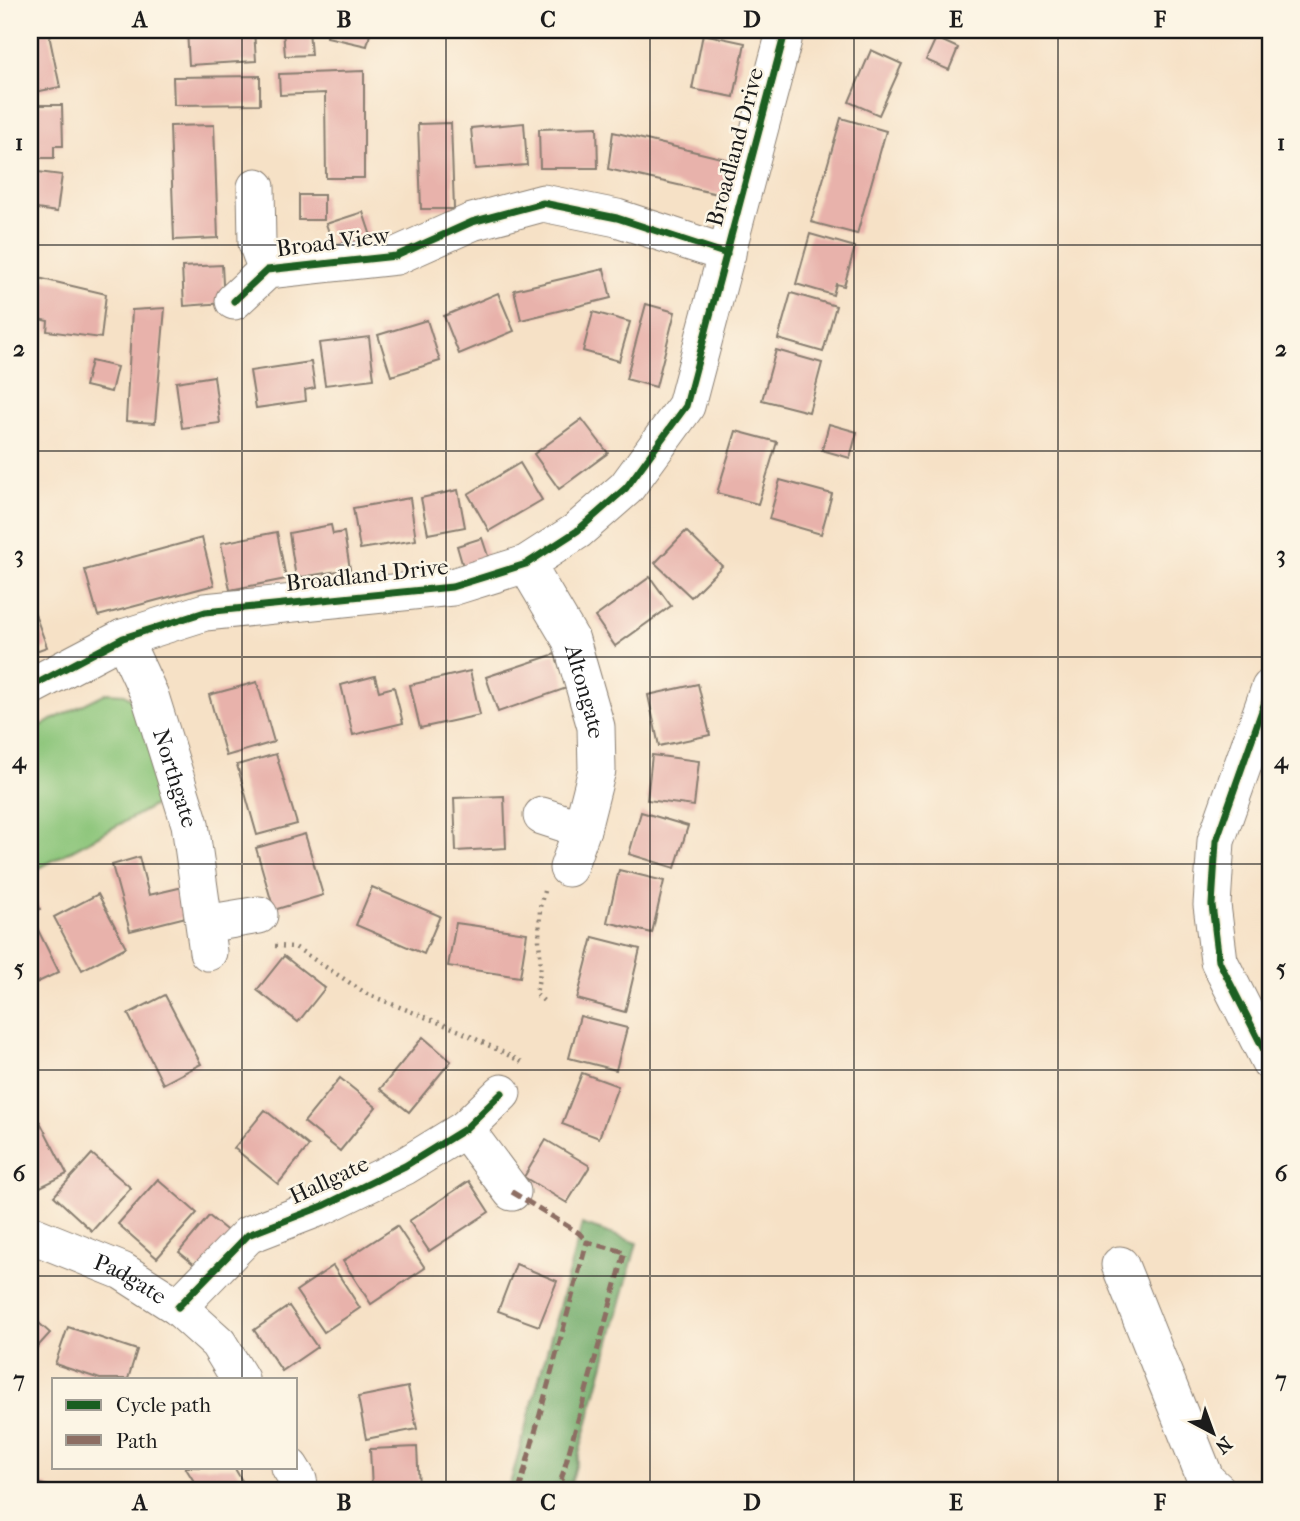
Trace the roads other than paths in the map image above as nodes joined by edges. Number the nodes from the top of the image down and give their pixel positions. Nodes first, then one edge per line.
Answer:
1 (784, 30) edge
2 (256, 187) dead end
3 (726, 254) junction
4 (267, 270) junction
5 (234, 301) dead end
6 (526, 564) junction
7 (123, 638) junction
8 (30, 687) edge
9 (1270, 688) edge
10 (542, 816) dead end
11 (582, 830) junction
12 (568, 868) road end
13 (260, 915) road end
14 (1270, 1062) edge
15 (502, 1093) dead end
16 (465, 1129) junction
17 (512, 1192) dead end
18 (30, 1234) edge
19 (1120, 1265) dead end
20 (178, 1307) junction
21 (239, 1378) edge
22 (291, 1468) edge
23 (300, 1491) edge
24 (1218, 1491) edge

1 - 3 street, Broadland Drive
2 - 4 street, Broad View
3 - 4 street, Broad View
3 - 6 street, Broadland Drive
4 - 5 street, Broad View
6 - 7 street, Broadland Drive
6 - 11 street, Altongate
7 - 8 street, Broadland Drive
7 - 13 street, Northgate
9 - 14 street
10 - 11 street
11 - 12 street, Altongate
15 - 16 street, Hallgate
16 - 17 street
16 - 20 street, Hallgate
18 - 20 street, Padgate
19 - 24 street
20 - 21 street, Padgate
22 - 23 street

